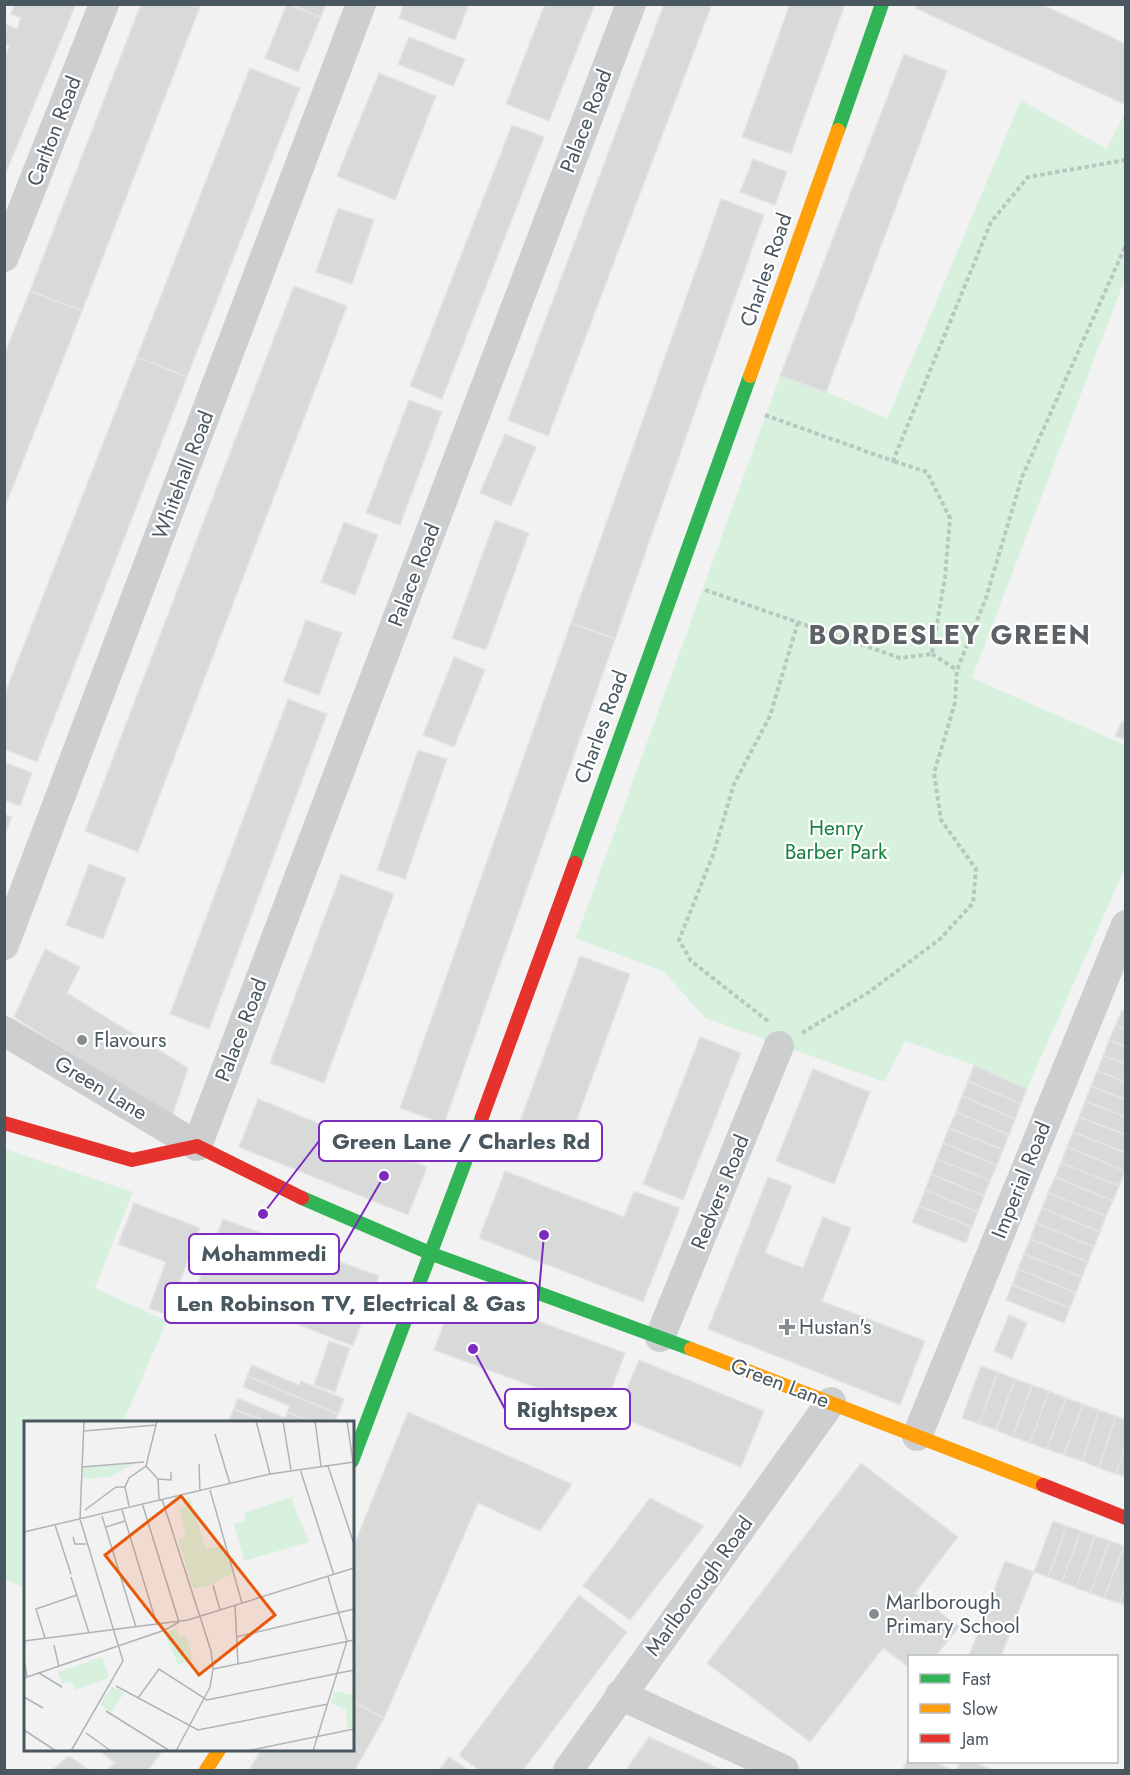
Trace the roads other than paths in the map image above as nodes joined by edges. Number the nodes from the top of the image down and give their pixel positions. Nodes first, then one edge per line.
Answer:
1 (104, 4) edge
2 (361, 4) edge
3 (631, 4) edge
4 (882, 4) edge
5 (4, 257) edge
6 (1125, 925) edge
7 (4, 945) edge
8 (4, 1030) edge
9 (779, 1046) road end
10 (4, 1123) edge
11 (197, 1146) junction
12 (432, 1254) junction
13 (660, 1337) junction
14 (831, 1402) junction
15 (917, 1436) junction
16 (354, 1456) edge
17 (1125, 1518) edge
18 (620, 1695) junction
19 (218, 1751) edge
20 (206, 1770) edge
21 (568, 1770) edge
22 (784, 1770) edge

1 - 5 street, Carlton Road
2 - 7 street, Whitehall Road
3 - 11 street, Palace Road
4 - 12 street, Charles Road
6 - 15 street, Imperial Road
8 - 11 street, Green Lane
9 - 13 street, Redvers Road
10 - 11 street
11 - 12 street, Green Lane
12 - 13 street, Green Lane
12 - 16 street, Charles Road
13 - 14 street, Green Lane
14 - 15 street, Green Lane
14 - 18 street, Marlborough Road
15 - 17 street, Green Lane
18 - 21 street, Marlborough Road
18 - 22 street
19 - 20 street

